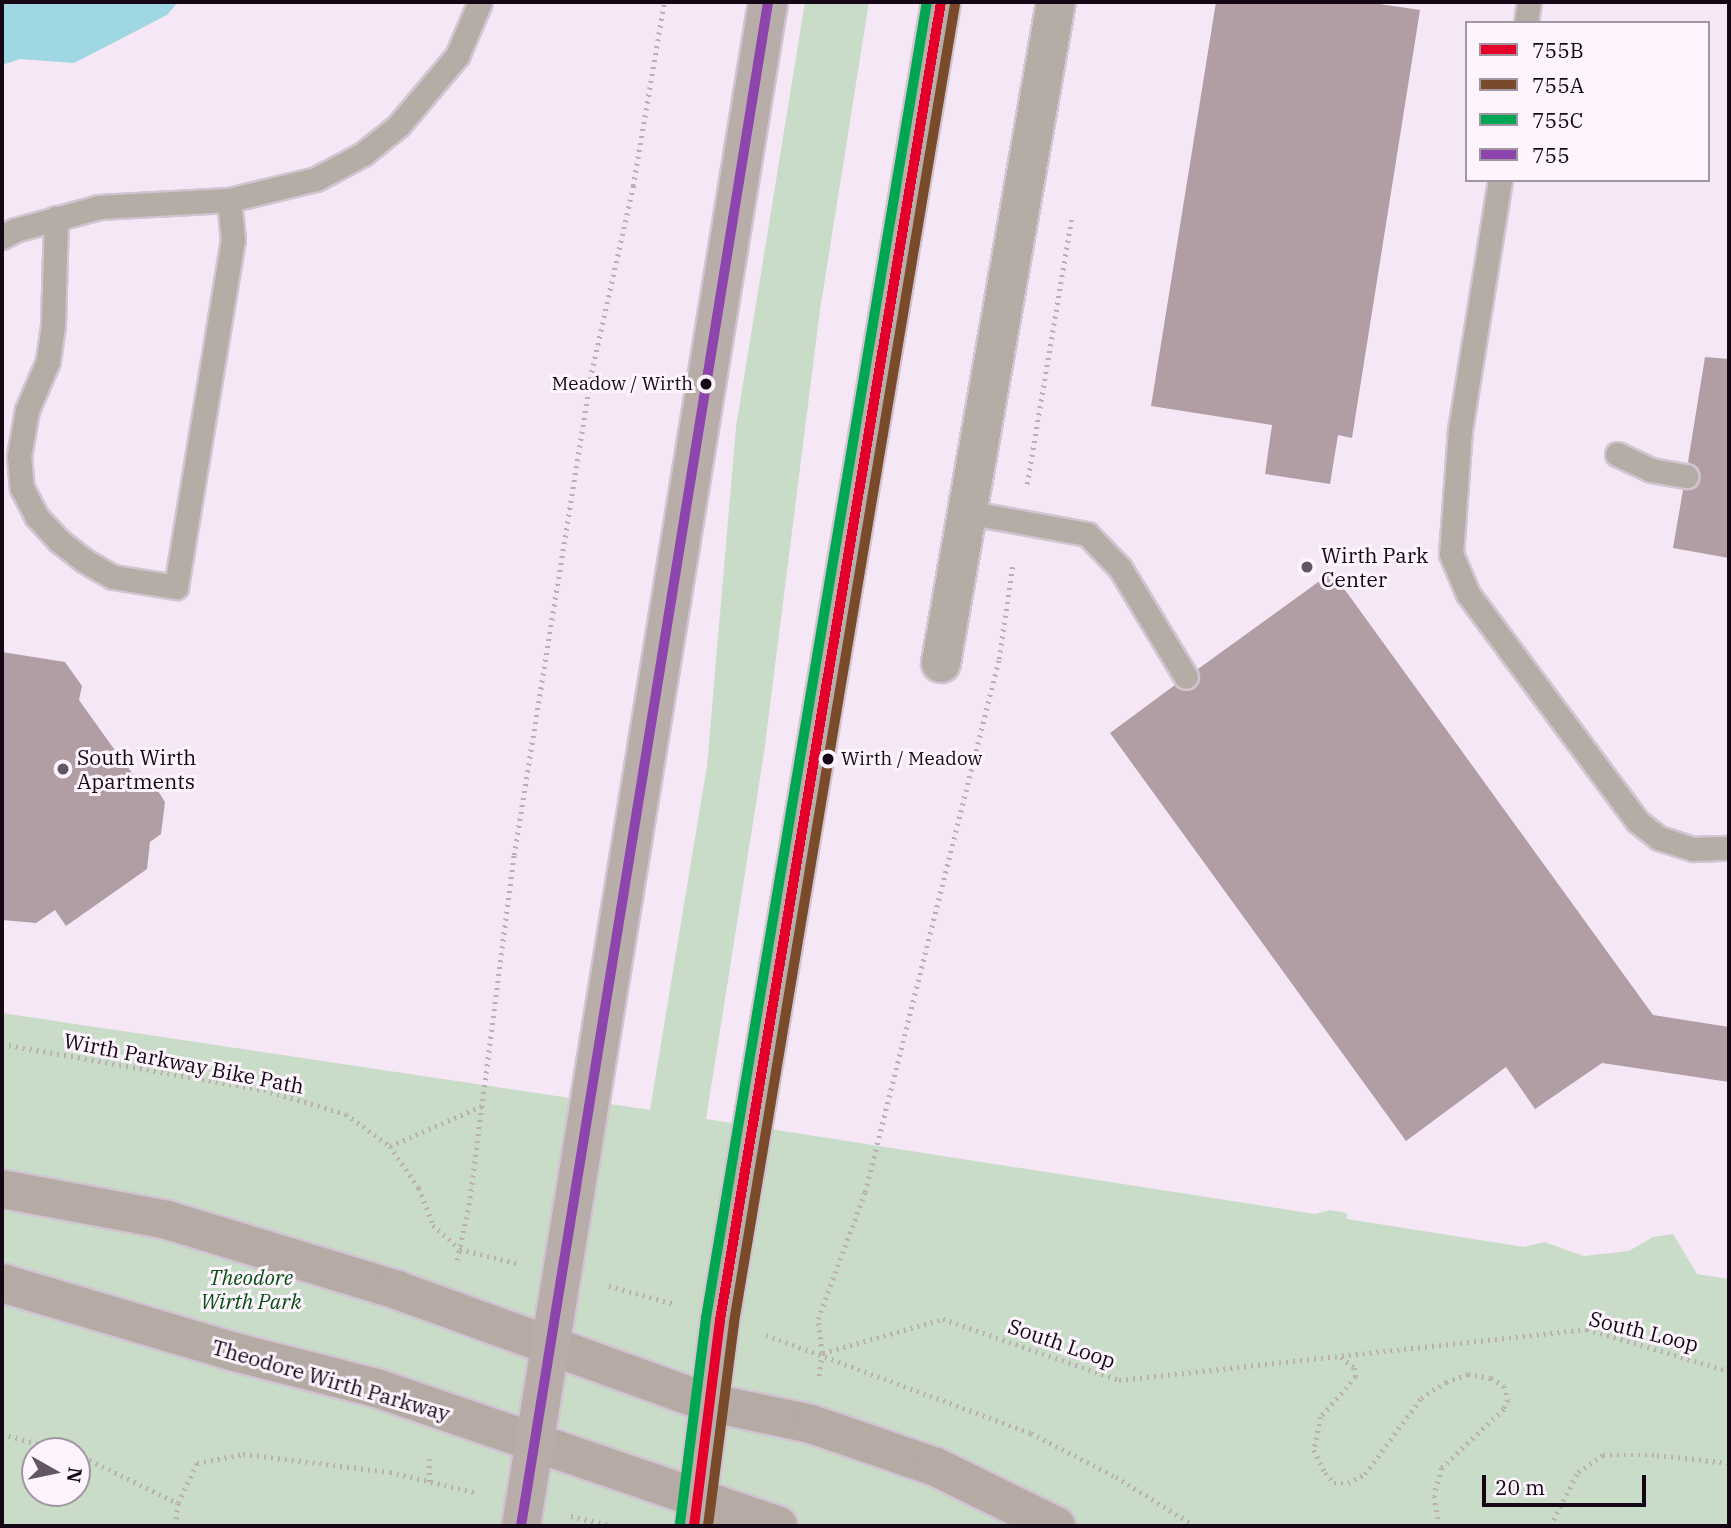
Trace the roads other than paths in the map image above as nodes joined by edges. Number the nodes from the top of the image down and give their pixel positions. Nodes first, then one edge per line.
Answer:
1 (480, 2) edge
2 (768, 2) edge
3 (941, 2) edge
4 (1056, 2) edge
5 (1529, 2) edge
6 (1526, 21) edge
7 (1500, 182) edge
8 (229, 200) junction
9 (56, 218) junction
10 (2, 237) edge
11 (1617, 454) dead end
12 (1686, 476) dead end
13 (966, 512) junction
14 (941, 663) dead end
15 (1186, 677) dead end
16 (1729, 848) edge
17 (2, 1189) edge
18 (2, 1283) edge
19 (548, 1346) junction
20 (708, 1402) junction
21 (533, 1442) junction
22 (696, 1511) edge
23 (521, 1526) edge
24 (778, 1526) edge
25 (1056, 1526) edge

1 - 8 lane
2 - 19 main road
3 - 20 main road
4 - 13 street
5 - 6 lane
7 - 16 lane
8 - 9 lane
8 - 9 lane
9 - 10 lane
11 - 12 lane
13 - 14 street
13 - 15 lane
17 - 19 street
18 - 21 street, Theodore Wirth Parkway
19 - 20 street
19 - 21 main road
20 - 22 main road
20 - 25 street
21 - 22 street, Theodore Wirth Parkway
21 - 23 main road
22 - 24 street, Theodore Wirth Parkway

